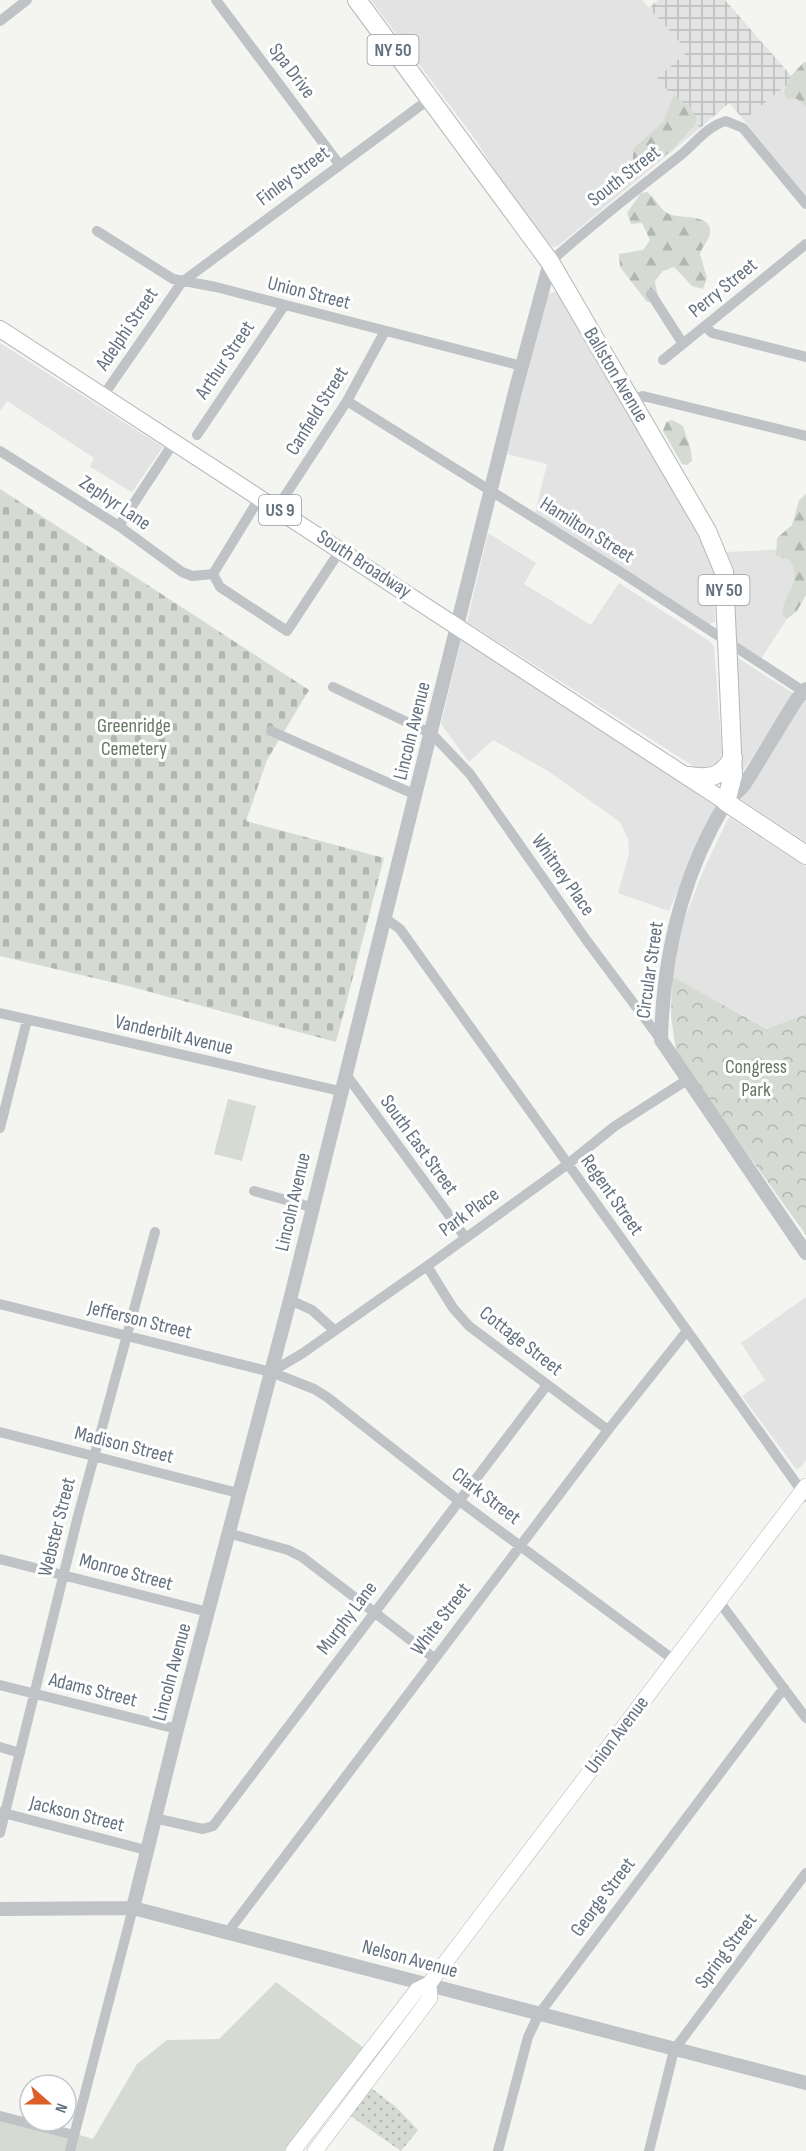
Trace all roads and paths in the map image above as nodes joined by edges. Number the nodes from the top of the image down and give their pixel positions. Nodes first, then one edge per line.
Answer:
1 (27, 0) edge
2 (216, 0) edge
3 (357, 0) edge
4 (0, 21) edge
5 (428, 100) junction
6 (339, 164) junction
7 (806, 204) edge
8 (97, 231) dead end
9 (806, 244) edge
10 (550, 261) junction
11 (182, 282) junction
12 (651, 294) dead end
13 (284, 306) junction
14 (705, 326) junction
15 (0, 328) edge
16 (385, 331) junction
17 (683, 344) junction
18 (806, 357) edge
19 (663, 360) dead end
20 (522, 366) junction
21 (103, 396) junction
22 (347, 401) junction
23 (630, 401) junction
24 (197, 435) dead end
25 (806, 436) edge
26 (174, 442) junction
27 (0, 451) edge
28 (492, 491) junction
29 (260, 497) junction
30 (277, 508) junction
31 (119, 526) junction
32 (341, 549) junction
33 (213, 574) junction
34 (458, 624) junction
35 (725, 642) junction
36 (333, 687) dead end
37 (805, 691) edge
38 (271, 731) dead end
39 (432, 734) junction
40 (733, 758) junction
41 (688, 776) junction
42 (416, 795) junction
43 (726, 802) junction
44 (806, 855) edge
45 (385, 918) junction
46 (0, 1013) edge
47 (27, 1020) junction
48 (661, 1040) junction
49 (345, 1073) junction
50 (687, 1080) junction
51 (340, 1091) junction
52 (0, 1128) edge
53 (568, 1164) junction
54 (254, 1191) dead end
55 (311, 1207) junction
56 (155, 1232) dead end
57 (465, 1237) junction
58 (806, 1253) edge
59 (427, 1266) junction
60 (290, 1299) junction
61 (0, 1304) edge
62 (333, 1329) junction
63 (686, 1332) junction
64 (127, 1336) junction
65 (271, 1372) junction
66 (547, 1385) junction
67 (608, 1430) junction
68 (0, 1432) edge
69 (94, 1456) junction
70 (805, 1491) edge
71 (238, 1492) junction
72 (458, 1500) junction
73 (228, 1533) junction
74 (521, 1545) junction
75 (0, 1559) edge
76 (63, 1575) junction
77 (718, 1600) junction
78 (208, 1612) junction
79 (374, 1613) junction
80 (434, 1658) junction
81 (674, 1660) junction
82 (0, 1685) edge
83 (784, 1688) junction
84 (35, 1694) junction
85 (806, 1718) edge
86 (177, 1729) junction
87 (0, 1747) edge
88 (20, 1752) junction
89 (2, 1813) edge
90 (154, 1818) junction
91 (0, 1833) edge
92 (146, 1850) junction
93 (806, 1873) edge
94 (133, 1908) junction
95 (0, 1909) edge
96 (228, 1932) junction
97 (429, 1984) junction
98 (539, 2014) junction
99 (674, 2050) junction
100 (806, 2083) edge
101 (0, 2116) edge
102 (74, 2135) junction
103 (305, 2149) edge
104 (70, 2151) edge
105 (498, 2151) edge
106 (649, 2151) edge

1 - 4 street
2 - 6 street, Spa Drive
3 - 5 highway, Ballston Avenue / NY 50
5 - 6 street, Finley Street
5 - 10 highway, Ballston Avenue / NY 50
6 - 11 street, Finley Street
7 - 10 street, South Street
8 - 11 street, Union Street
9 - 14 street, Perry Street
10 - 20 street, Lincoln Avenue
10 - 23 highway, Ballston Avenue / NY 50
11 - 13 street, Union Street
11 - 21 street, Adelphi Street
12 - 17 street
13 - 16 street, Union Street
13 - 24 street, Arthur Street
14 - 17 street, Perry Street
14 - 18 street
15 - 21 main road, South Broadway / US 9
16 - 20 street, Union Street
16 - 22 street, Canfield Street
17 - 19 street, Perry Street
20 - 28 street, Lincoln Avenue
21 - 26 main road, South Broadway / US 9
22 - 28 street, Hamilton Street
22 - 30 street, Canfield Street
23 - 25 street
23 - 35 highway, Ballston Avenue / NY 50
26 - 29 main road, South Broadway / US 9
26 - 31 street
27 - 31 street, Zephyr Lane
28 - 34 street, Lincoln Avenue
28 - 35 street, Hamilton Street
29 - 30 main road, South Broadway / US 9
29 - 33 street
30 - 32 main road, South Broadway / US 9
31 - 33 street, Zephyr Lane
32 - 33 street
32 - 34 main road, South Broadway / US 9
34 - 39 street, Lincoln Avenue
34 - 41 main road, South Broadway / US 9
35 - 37 street, Hamilton Street
35 - 40 highway, Ballston Avenue / NY 50
36 - 39 street
37 - 43 street, Circular Street
38 - 42 street
39 - 42 street, Lincoln Avenue
39 - 48 street, Whitney Place
40 - 41 highway
40 - 43 highway, Ballston Avenue / NY 50
41 - 43 main road, South Broadway / US 9
42 - 45 street, Lincoln Avenue
43 - 44 highway, US 9
43 - 48 street, Circular Street
45 - 49 street, Lincoln Avenue
45 - 53 street, Regent Street
46 - 47 street, Vanderbilt Avenue
47 - 51 street, Vanderbilt Avenue
47 - 52 street
48 - 50 street, Circular Street
49 - 51 street, Lincoln Avenue
49 - 57 street, South East Street
50 - 53 street, Park Place
50 - 58 street, Circular Street
51 - 55 street, Lincoln Avenue
53 - 57 street, Park Place
53 - 63 street, Regent Street
54 - 55 street
55 - 60 street, Lincoln Avenue
56 - 64 street, Webster Street
57 - 59 street, Park Place
59 - 62 street, Park Place
59 - 66 street, Cottage Street
60 - 62 street
60 - 65 street, Lincoln Avenue
61 - 64 street, Jefferson Street
62 - 65 street, Park Place
63 - 67 street, White Street
63 - 70 street, Regent Street
64 - 65 street, Jefferson Street
64 - 69 street, Webster Street
65 - 71 street, Lincoln Avenue
65 - 72 street, Clark Street
66 - 67 street, Cottage Street
66 - 72 street, Murphy Lane
67 - 74 street, White Street
68 - 69 street, Madison Street
69 - 71 street, Madison Street
69 - 76 street, Webster Street
70 - 77 main road, Union Avenue
71 - 73 street, Lincoln Avenue
72 - 74 street, Clark Street
72 - 79 street, Murphy Lane
73 - 78 street, Lincoln Avenue
73 - 79 street
74 - 80 street, White Street
74 - 81 street, Clark Street
75 - 76 street, Monroe Street
76 - 78 street, Monroe Street
76 - 84 street, Webster Street
77 - 81 main road, Union Avenue
77 - 83 street
78 - 86 street, Lincoln Avenue
79 - 80 street
79 - 90 street, Murphy Lane
80 - 96 street, White Street
81 - 97 main road, Union Avenue
82 - 84 street, Adams Street
83 - 85 street
83 - 98 street, George Street
84 - 86 street, Adams Street
84 - 88 street, Webster Street
86 - 90 street, Lincoln Avenue
87 - 88 street
88 - 89 street, Webster Street
89 - 91 street, Webster Street
89 - 92 street, Jackson Street
90 - 92 street, Lincoln Avenue
92 - 94 street, Lincoln Avenue
93 - 99 street, Spring Street
94 - 95 street, Nelson Avenue
94 - 96 street, Nelson Avenue
94 - 102 street, Lincoln Avenue
96 - 97 street, Nelson Avenue
97 - 98 street, Nelson Avenue
97 - 103 main road, Union Avenue
98 - 99 street, Nelson Avenue
98 - 105 street, George Street
99 - 100 street, Nelson Avenue
99 - 106 street
101 - 102 street
102 - 104 street, Lincoln Avenue

